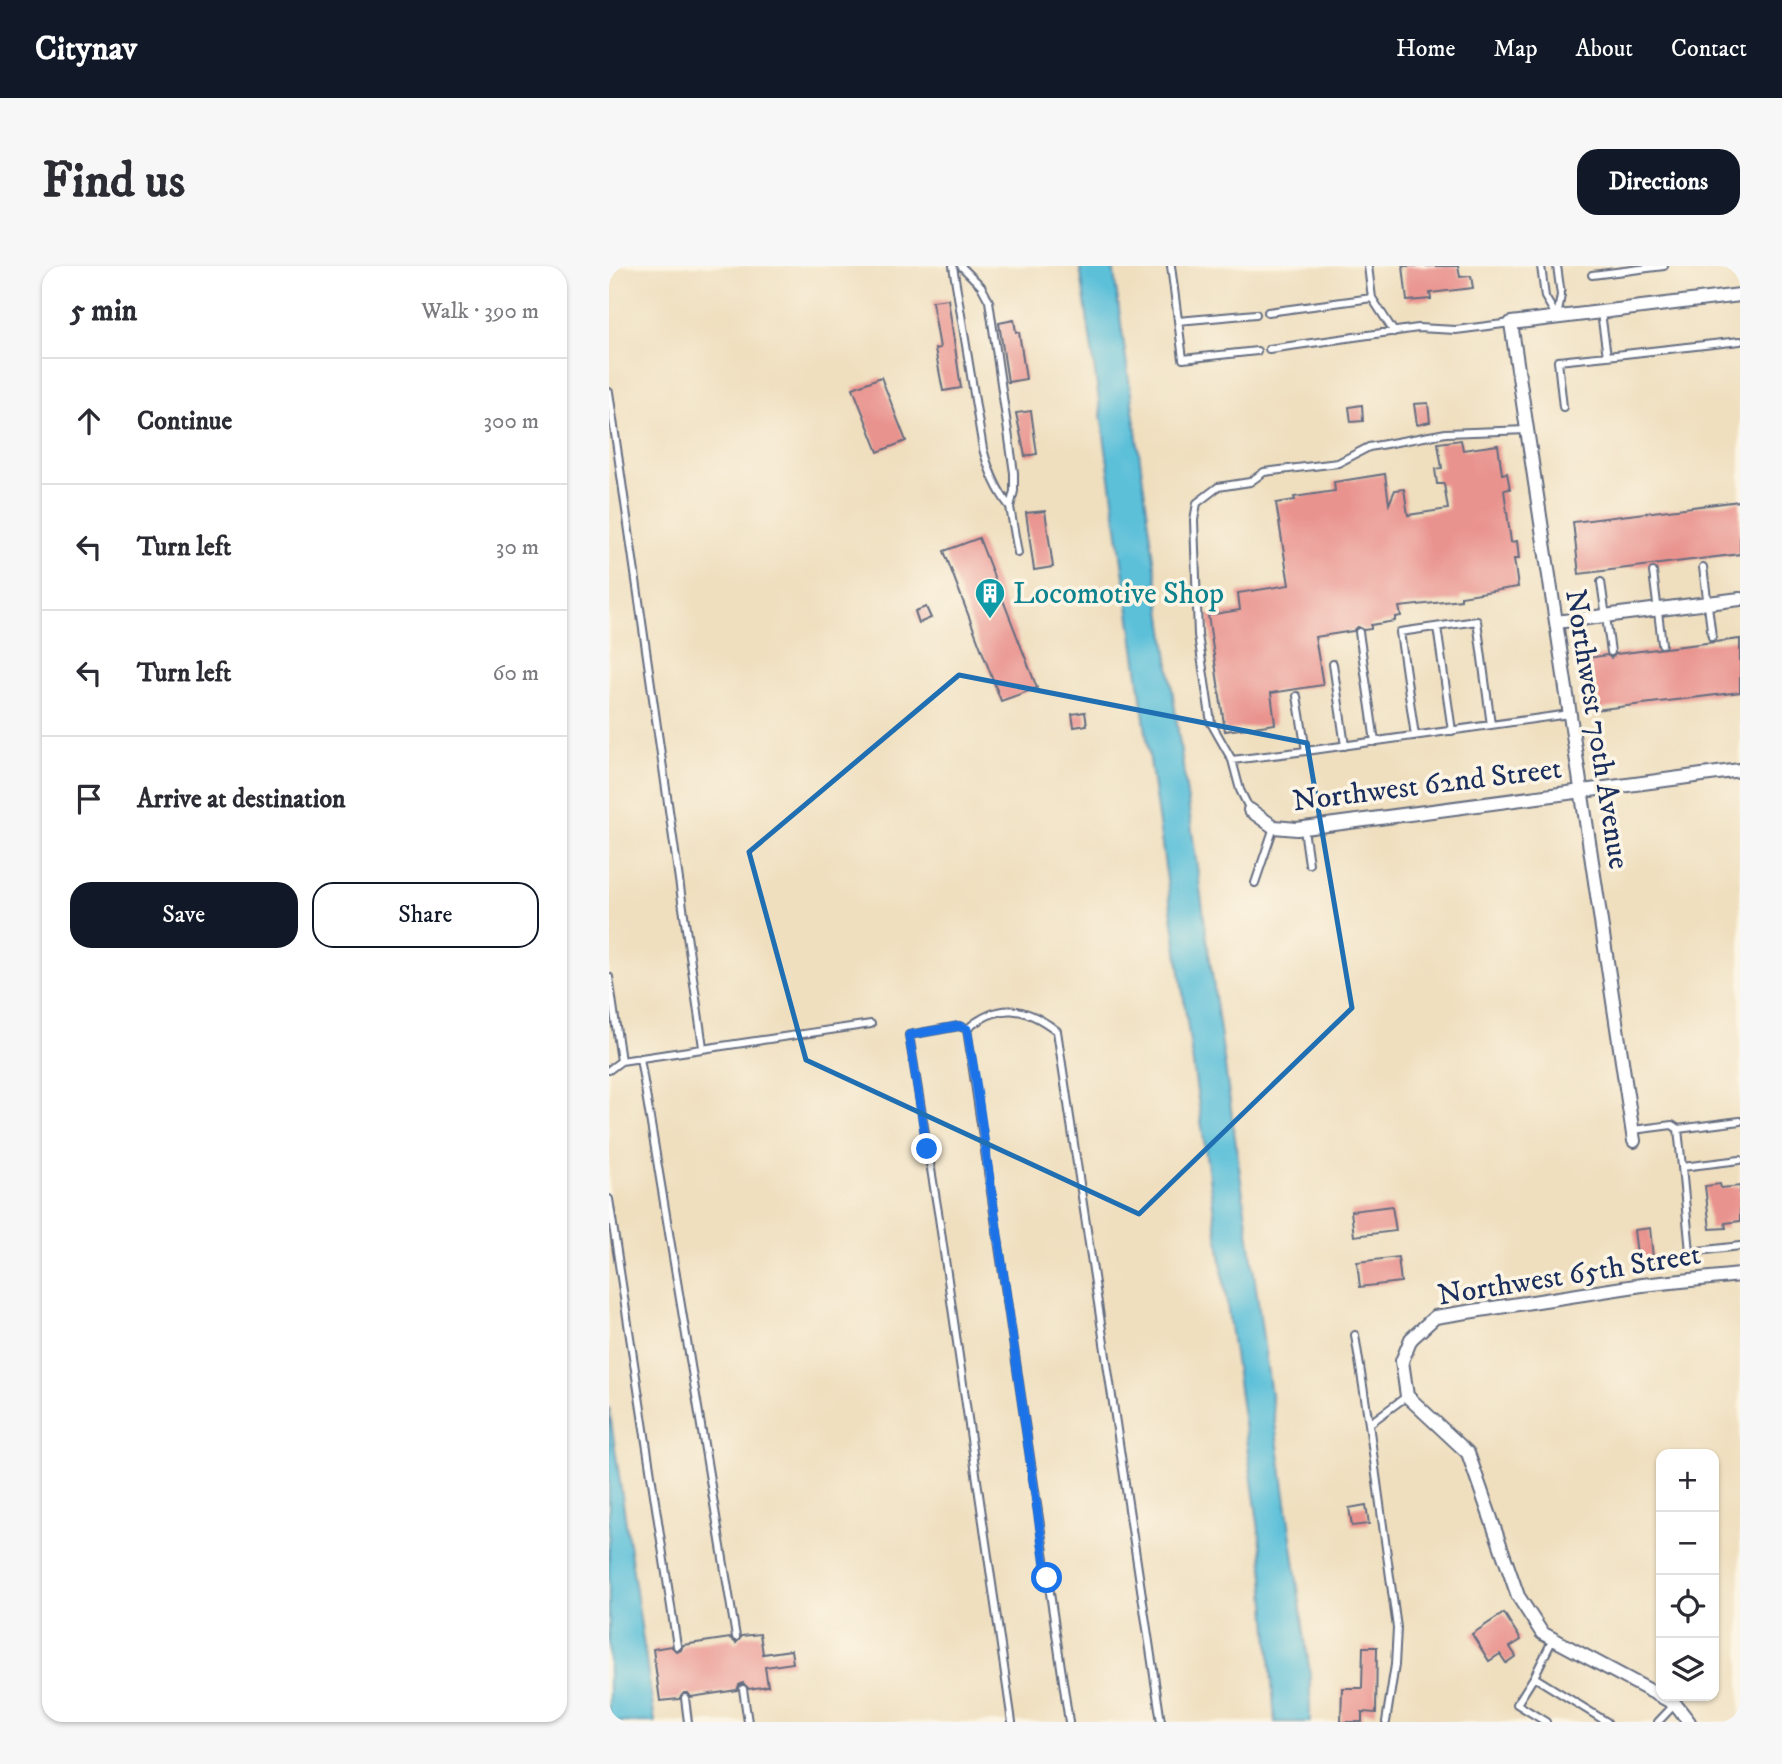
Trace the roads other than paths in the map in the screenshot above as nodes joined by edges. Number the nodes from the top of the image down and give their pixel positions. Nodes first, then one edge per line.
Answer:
1 (953, 266) edge
2 (961, 266) edge
3 (1171, 266) edge
4 (1369, 266) edge
5 (1541, 266) edge
6 (1557, 266) edge
7 (1664, 266) edge
8 (1592, 275) dead end
9 (1740, 295) edge
10 (1372, 298) junction
11 (1268, 313) dead end
12 (1601, 313) junction
13 (1256, 314) dead end
14 (1557, 318) junction
15 (1178, 321) junction
16 (1511, 323) junction
17 (1394, 332) junction
18 (1740, 341) edge
19 (1269, 349) dead end
20 (1257, 351) dead end
21 (1607, 356) junction
22 (609, 392) edge
23 (1563, 407) dead end
24 (1527, 430) junction
25 (1010, 507) junction
26 (1019, 553) dead end
27 (1703, 567) dead end
28 (1653, 572) dead end
29 (1601, 582) dead end
30 (1740, 599) edge
31 (1708, 603) junction
32 (1658, 609) junction
33 (1605, 616) junction
34 (1556, 622) junction
35 (1437, 627) junction
36 (1359, 632) dead end
37 (1712, 638) dead end
38 (1662, 644) dead end
39 (1611, 652) dead end
40 (1333, 664) dead end
41 (1297, 696) dead end
42 (1569, 714) junction
43 (1491, 725) junction
44 (1452, 731) junction
45 (1415, 736) junction
46 (1375, 742) junction
47 (1345, 746) junction
48 (1306, 751) junction
49 (1232, 761) junction
50 (1740, 770) edge
51 (1580, 792) junction
52 (1250, 810) joint
53 (1275, 827) junction
54 (1304, 829) junction
55 (1309, 864) dead end
56 (1255, 883) dead end
57 (609, 977) edge
58 (871, 1024) dead end
59 (967, 1029) junction
60 (703, 1047) junction
61 (640, 1058) junction
62 (621, 1061) junction
63 (609, 1070) edge
64 (1740, 1121) edge
65 (1678, 1129) junction
66 (1633, 1135) joint
67 (1740, 1160) edge
68 (1682, 1167) junction
69 (609, 1199) edge
70 (1740, 1245) edge
71 (1740, 1275) edge
72 (1355, 1335) dead end
73 (1407, 1396) junction
74 (1370, 1424) junction
75 (736, 1637) dead end
76 (1553, 1639) junction
77 (677, 1646) dead end
78 (1534, 1677) junction
79 (743, 1689) dead end
80 (685, 1698) dead end
81 (1675, 1704) junction
82 (688, 1722) edge
83 (748, 1722) edge
84 (1012, 1722) edge
85 (1069, 1722) edge
86 (1161, 1722) edge
87 (1386, 1722) edge
88 (1546, 1722) edge
89 (1607, 1722) edge
90 (1657, 1722) edge
91 (1689, 1722) edge

1 - 25 lane
2 - 25 lane
3 - 15 lane
4 - 10 lane
5 - 14 lane
6 - 14 lane
7 - 8 lane
9 - 12 street
10 - 11 lane
10 - 17 lane
12 - 14 street
12 - 21 lane
13 - 15 lane
14 - 16 street
15 - 20 lane
16 - 17 lane
16 - 24 street, Northwest 70th Avenue
17 - 19 lane
18 - 21 lane
21 - 23 lane
22 - 60 lane
24 - 34 street, Northwest 70th Avenue
24 - 49 lane
25 - 26 lane
27 - 31 lane
28 - 32 lane
29 - 33 lane
30 - 31 street
31 - 32 street
31 - 37 lane
32 - 33 street
32 - 38 lane
33 - 34 street
33 - 39 lane
34 - 42 street, Northwest 70th Avenue
35 - 43 lane
35 - 44 lane
35 - 45 lane
36 - 46 lane
40 - 47 lane
41 - 48 lane
42 - 43 lane
42 - 51 street, Northwest 70th Avenue
43 - 44 lane
44 - 45 lane
45 - 46 lane
46 - 47 lane
47 - 48 lane
48 - 49 lane
49 - 52 lane
50 - 51 street, Northwest 62nd Street
51 - 54 street, Northwest 62nd Street
51 - 66 street, Northwest 70th Avenue
52 - 53 street, Northwest 62nd Street
53 - 54 street, Northwest 62nd Street
53 - 56 lane
54 - 55 lane
57 - 62 lane
58 - 60 lane
59 - 84 lane
59 - 85 lane
59 - 86 lane
60 - 61 lane
61 - 62 lane
61 - 75 lane
62 - 63 lane
64 - 65 lane
65 - 66 lane
65 - 68 lane
67 - 68 lane
68 - 70 lane
69 - 77 lane
71 - 73 street, Northwest 65th Street
72 - 74 lane
73 - 74 lane
73 - 76 street
74 - 87 lane
76 - 78 lane
76 - 81 street
78 - 88 lane
78 - 89 lane
79 - 83 lane
80 - 82 lane
81 - 90 lane
81 - 91 street

